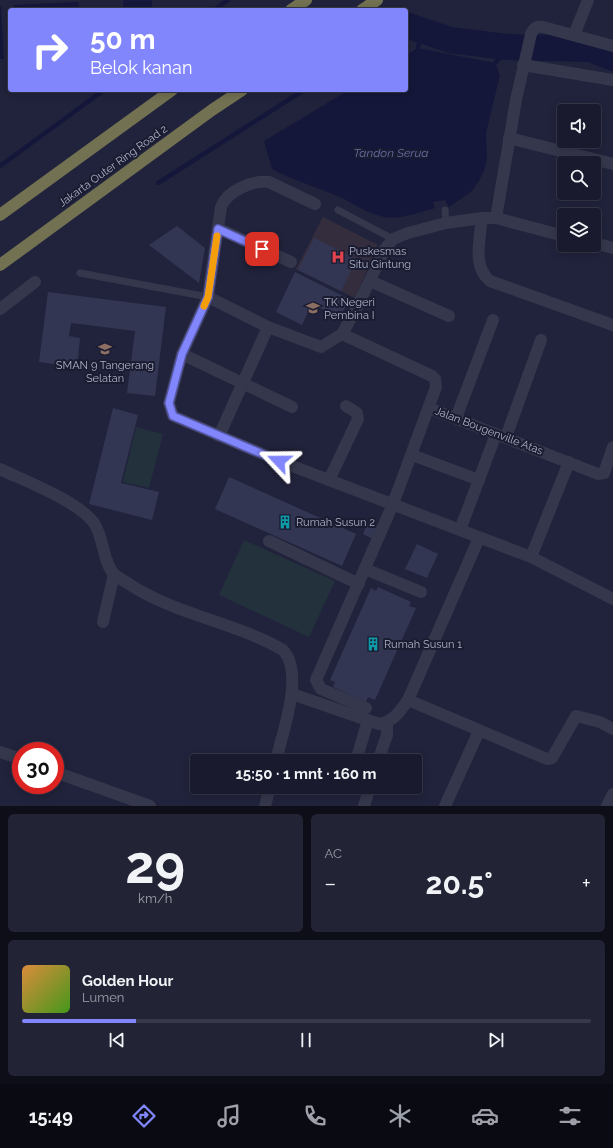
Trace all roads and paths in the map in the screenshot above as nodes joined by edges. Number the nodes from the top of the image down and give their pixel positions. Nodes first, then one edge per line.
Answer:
1 (306, 0) edge
2 (377, 0) edge
3 (588, 0) edge
4 (294, 8) edge
5 (365, 8) edge
6 (574, 35) junction
7 (613, 46) edge
8 (525, 61) junction
9 (613, 80) edge
10 (169, 92) edge
11 (239, 92) edge
12 (509, 138) junction
13 (613, 164) edge
14 (315, 204) dead end
15 (338, 210) dead end
16 (445, 210) dead end
17 (0, 215) edge
18 (482, 218) junction
19 (499, 219) junction
20 (446, 223) junction
21 (218, 229) junction
22 (557, 234) edge
23 (393, 239) junction
24 (601, 245) edge
25 (613, 248) edge
26 (291, 262) dead end
27 (0, 265) edge
28 (80, 273) dead end
29 (370, 281) junction
30 (35, 282) dead end
31 (208, 297) junction
32 (0, 309) edge
33 (449, 316) dead end
34 (493, 320) dead end
35 (613, 324) edge
36 (268, 327) junction
37 (342, 334) junction
38 (541, 340) dead end
39 (182, 354) junction
40 (243, 383) junction
41 (346, 406) dead end
42 (292, 407) dead end
43 (429, 408) junction
44 (456, 418) junction
45 (219, 436) junction
46 (501, 436) junction
47 (613, 447) edge
48 (412, 455) junction
49 (569, 462) junction
50 (0, 469) edge
51 (329, 480) junction
52 (479, 480) junction
53 (392, 504) junction
54 (460, 530) junction
55 (479, 538) junction
56 (269, 542) dead end
57 (531, 557) junction
58 (365, 568) junction
59 (114, 574) junction
60 (359, 584) junction
61 (421, 592) dead end
62 (613, 599) edge
63 (103, 622) dead end
64 (292, 694) junction
65 (408, 700) junction
66 (367, 714) junction
67 (387, 723) junction
68 (613, 729) edge
69 (480, 731) junction
70 (0, 752) edge
71 (278, 754) edge
72 (358, 754) edge
73 (380, 754) edge
74 (12, 756) edge
75 (64, 775) edge
76 (268, 794) edge
77 (368, 794) edge
78 (613, 794) edge
79 (150, 806) edge
80 (265, 806) edge
81 (364, 806) edge
82 (445, 806) edge
83 (607, 806) edge

1 - 4 highway
2 - 5 highway
3 - 6 street
6 - 7 street
6 - 8 street
8 - 9 street
8 - 12 street
10 - 17 highway
11 - 27 highway, Jakarta Outer Ring Road 2
12 - 13 street
12 - 19 street
14 - 21 street
15 - 23 lane
16 - 20 lane
18 - 19 street
18 - 20 street
18 - 35 street
19 - 22 street
20 - 23 street
21 - 26 street
21 - 31 street
23 - 29 street
24 - 25 street
28 - 31 lane
29 - 33 street
29 - 37 street
30 - 32 street
31 - 36 street
31 - 39 street
34 - 44 street
36 - 37 street
36 - 40 street
37 - 43 street, Jalan Bougenville Atas
38 - 46 street
39 - 40 street
39 - 45 street
40 - 42 street
40 - 45 street
41 - 51 street
43 - 44 street, Jalan Bougenville Atas
43 - 48 street
44 - 46 street, Jalan Bougenville Atas
45 - 51 street
46 - 49 street, Jalan Bougenville Atas
46 - 52 street
47 - 49 street, Jalan Bougenville Atas
48 - 52 street
48 - 53 street
49 - 57 street
50 - 59 street
51 - 53 street
52 - 54 street
53 - 54 street
53 - 58 street
54 - 55 street
55 - 57 street
55 - 65 street
56 - 60 street
57 - 62 street
58 - 60 street
58 - 61 street
59 - 63 street
59 - 64 street
60 - 66 street
64 - 66 street
64 - 71 street
65 - 67 street
65 - 69 street
66 - 67 street
66 - 72 street
67 - 73 street
68 - 69 street
69 - 82 street
70 - 74 street
75 - 79 street
76 - 80 street
77 - 81 street
78 - 83 street

